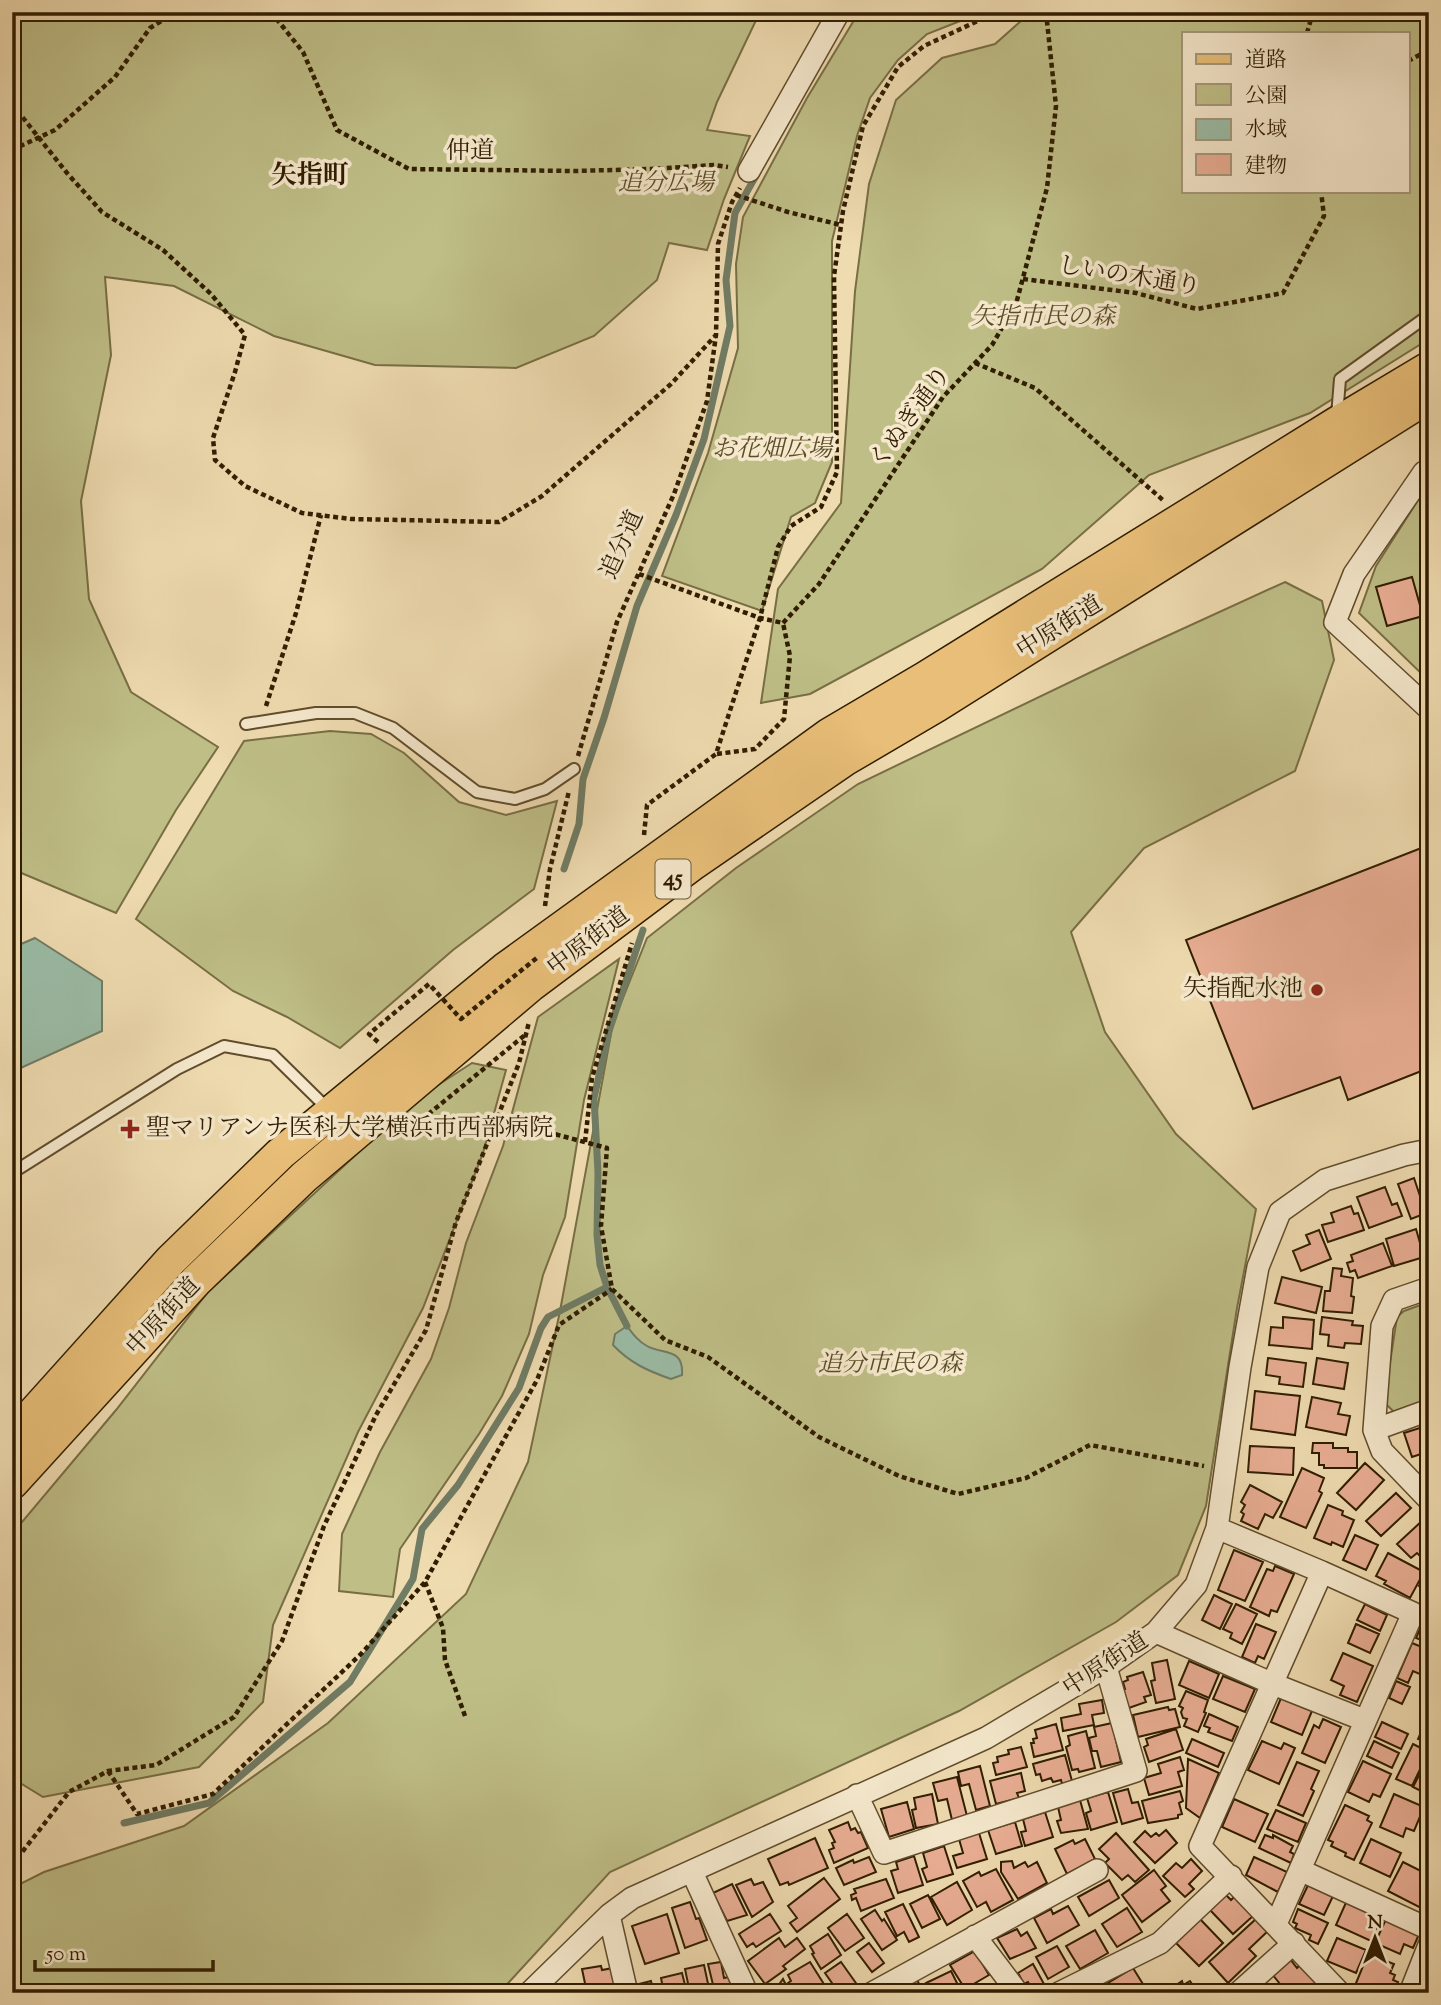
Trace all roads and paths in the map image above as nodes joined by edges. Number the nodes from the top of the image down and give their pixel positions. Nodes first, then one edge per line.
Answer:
1 (176, 12) edge
2 (271, 12) edge
3 (839, 12) edge
4 (996, 12) edge
5 (1046, 12) edge
6 (1313, 12) edge
7 (1307, 32) edge
8 (1429, 50) edge
9 (1410, 60) edge
10 (12, 104) edge
11 (40, 137) junction
12 (12, 150) edge
13 (750, 171) junction
14 (1321, 192) edge
15 (736, 195) junction
16 (841, 225) junction
17 (1023, 279) junction
18 (1429, 315) edge
19 (716, 335) junction
20 (975, 363) junction
21 (1429, 369) edge
22 (1429, 396) edge
23 (1337, 423) junction
24 (1424, 472) dead end
25 (1167, 504) dead end
26 (321, 515) junction
27 (638, 573) junction
28 (760, 618) junction
29 (783, 623) junction
30 (1429, 709) edge
31 (262, 721) junction
32 (246, 724) dead end
33 (716, 754) junction
34 (574, 769) junction
35 (643, 838) dead end
36 (545, 907) dead end
37 (633, 940) dead end
38 (540, 944) dead end
39 (538, 957) junction
40 (537, 968) dead end
41 (531, 1013) dead end
42 (526, 1035) junction
43 (378, 1042) dead end
44 (331, 1112) junction
45 (410, 1117) dead end
46 (498, 1119) junction
47 (585, 1142) junction
48 (1429, 1150) edge
49 (12, 1173) edge
50 (1429, 1288) edge
51 (612, 1289) junction
52 (1429, 1410) edge
53 (1374, 1430) junction
54 (12, 1437) edge
55 (1226, 1470) junction
56 (12, 1483) edge
57 (1429, 1500) edge
58 (1217, 1528) junction
59 (1322, 1572) junction
60 (425, 1582) junction
61 (1156, 1632) junction
62 (1106, 1667) junction
63 (1273, 1684) junction
64 (465, 1716) dead end
65 (1364, 1720) junction
66 (108, 1771) junction
67 (857, 1795) junction
68 (12, 1865) edge
69 (1097, 1870) dead end
70 (1301, 1871) junction
71 (692, 1872) junction
72 (1231, 1876) junction
73 (609, 1915) junction
74 (1276, 1924) junction
75 (1429, 1929) edge
76 (975, 1936) junction
77 (1294, 1943) junction
78 (1429, 1945) edge
79 (529, 1993) edge
80 (627, 1993) edge
81 (747, 1993) edge
82 (872, 1993) edge
83 (1018, 1993) edge
84 (1059, 1993) edge
85 (1238, 1993) edge
86 (1340, 1993) edge
87 (1410, 1993) edge

1 - 11 path
2 - 13 path, 仲道
3 - 13 street
4 - 16 path
5 - 17 path, くぬぎ通り
6 - 7 path
8 - 9 path
10 - 11 path
11 - 12 path
11 - 26 path
13 - 15 path, 追分道
14 - 17 path, しいの木通り
15 - 16 path
15 - 19 path, 追分道
16 - 28 path
17 - 20 path, くぬぎ通り
18 - 23 lane
19 - 26 path
19 - 27 path, 追分道
20 - 25 path
20 - 29 path, くぬぎ通り
21 - 23 main road, 中原街道 / 45
22 - 56 main road, 中原街道 / 45
23 - 44 main road, 中原街道 / 45
24 - 30 street
26 - 31 path
27 - 28 path
27 - 34 path, 追分道
28 - 29 path
28 - 33 path
29 - 33 path
31 - 32 lane
31 - 34 lane
33 - 35 path
34 - 36 path, 追分道
37 - 47 path
38 - 39 path
39 - 40 path
39 - 43 path, bridge
41 - 42 path
42 - 45 path
42 - 46 path
44 - 49 lane
44 - 54 main road, 中原街道 / 45
46 - 47 path
46 - 66 path
47 - 51 path
48 - 55 street, 中原街道
50 - 53 street
51 - 55 path
51 - 60 path
52 - 53 street
53 - 57 street
55 - 58 street, 中原街道
58 - 59 street
58 - 61 street, 中原街道
59 - 63 street
59 - 65 street
60 - 64 path
60 - 66 path
61 - 62 street, 中原街道
61 - 63 street
62 - 67 street, 中原街道
62 - 67 street
63 - 65 street
63 - 72 street
65 - 70 street
66 - 68 path
67 - 71 street, 中原街道
69 - 76 street
70 - 74 street
70 - 75 street
71 - 73 street, 中原街道
71 - 81 street
72 - 74 street
72 - 84 street
73 - 79 street, 中原街道
73 - 80 street
74 - 77 street
76 - 82 street
76 - 83 street
77 - 85 street
77 - 86 street
78 - 87 street

